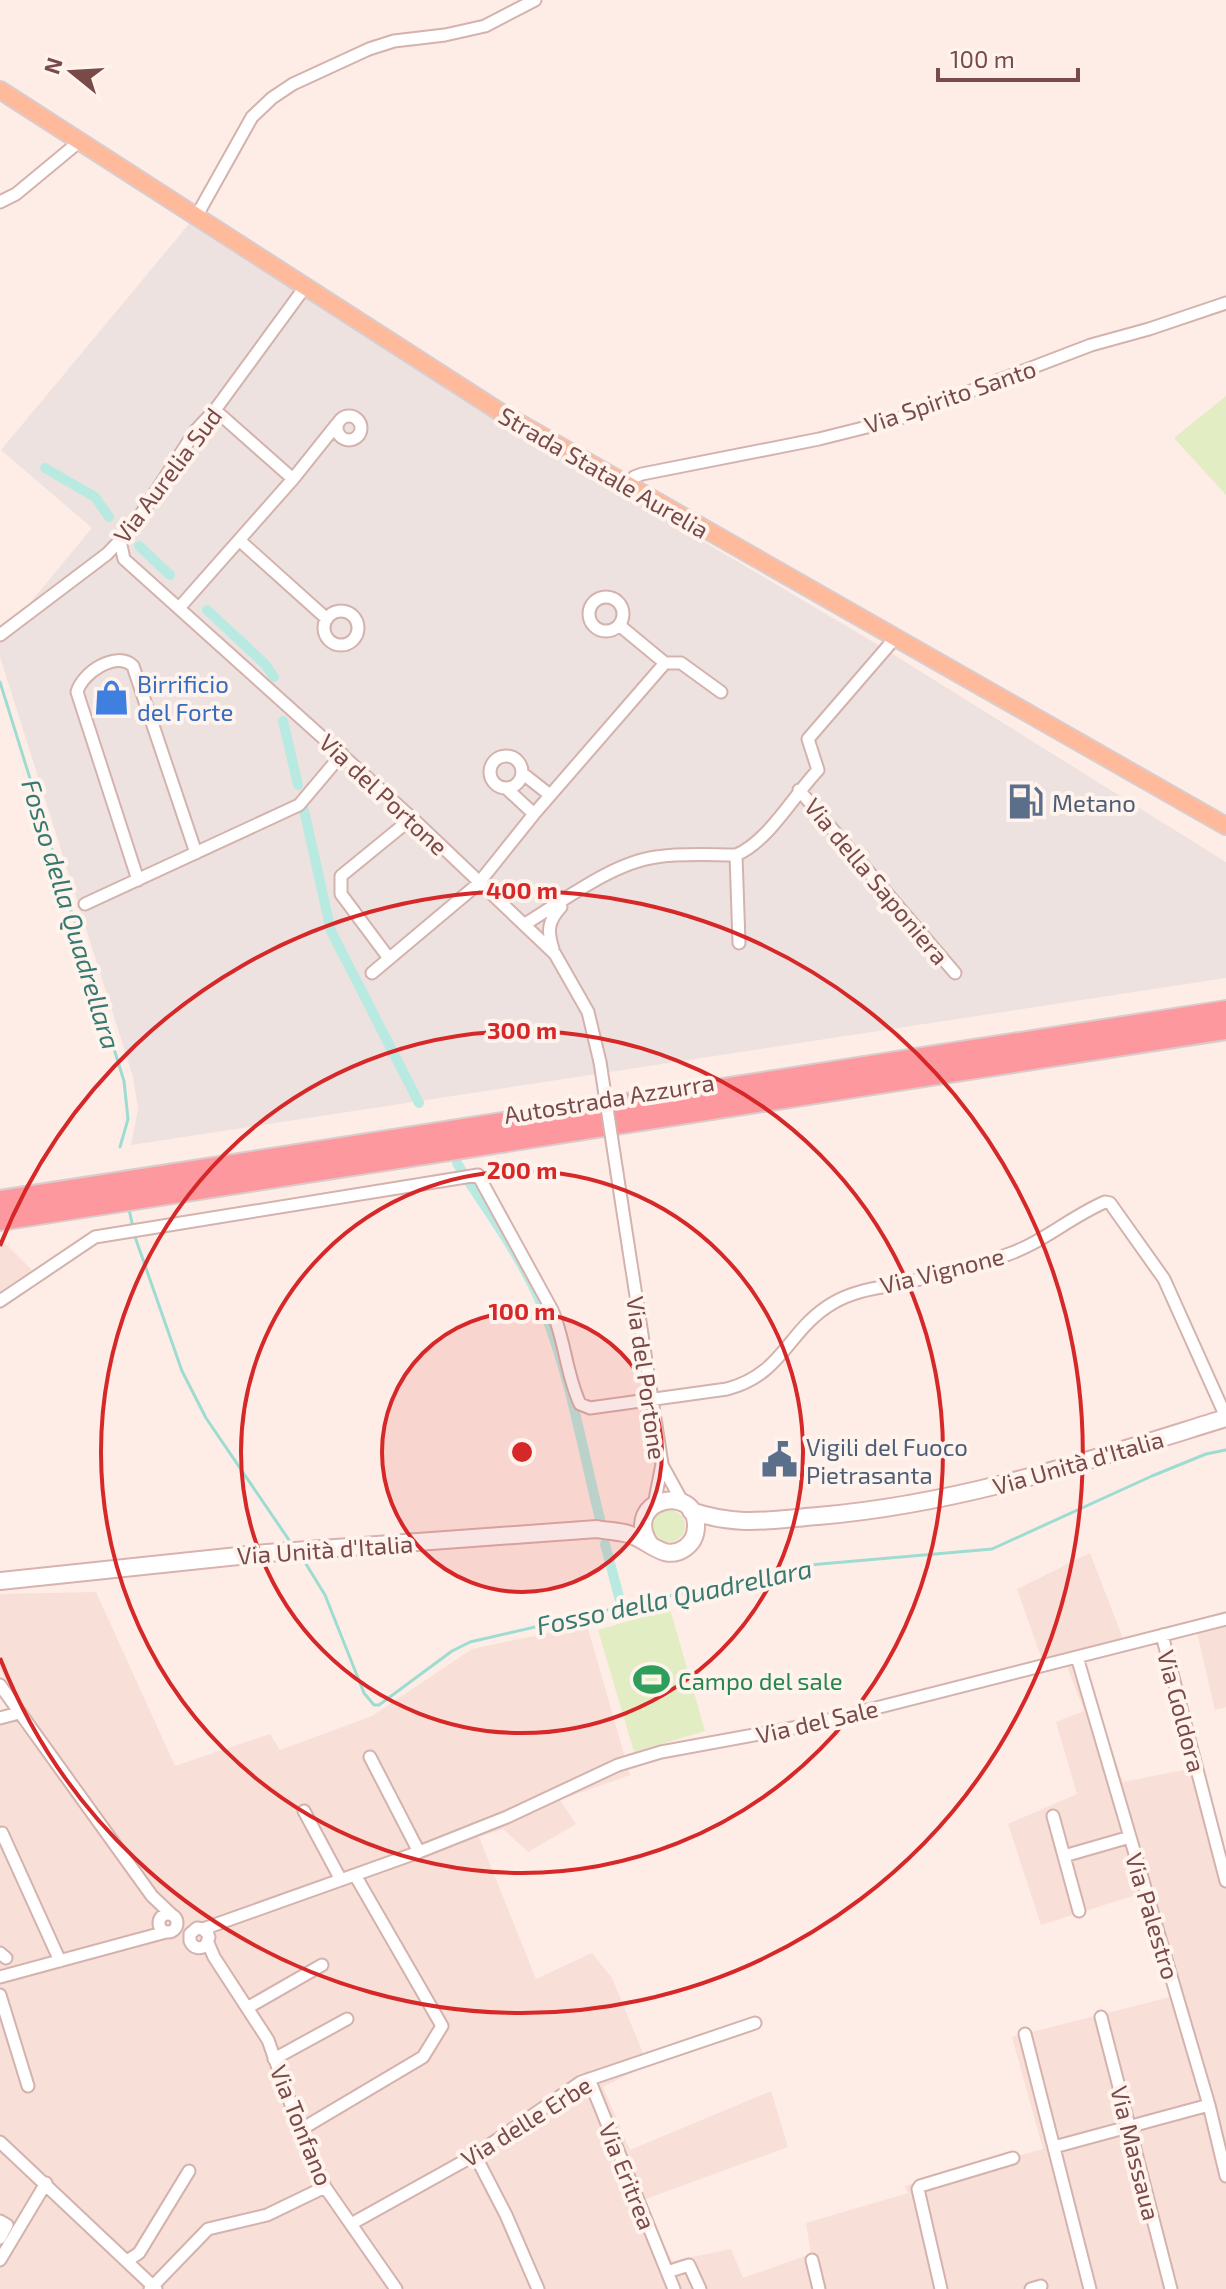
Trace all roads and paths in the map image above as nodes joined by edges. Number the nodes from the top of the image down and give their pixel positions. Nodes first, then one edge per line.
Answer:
1 (535, 0) edge
2 (0, 90) edge
3 (80, 141) junction
4 (0, 202) edge
5 (196, 217) junction
6 (305, 287) junction
7 (1226, 303) edge
8 (215, 410) junction
9 (337, 424) dead end
10 (293, 479) junction
11 (628, 487) junction
12 (239, 540) junction
13 (120, 541) junction
14 (179, 608) junction
15 (327, 619) dead end
16 (619, 625) dead end
17 (0, 635) edge
18 (896, 637) junction
19 (665, 663) junction
20 (721, 692) dead end
21 (342, 754) junction
22 (522, 773) junction
23 (506, 788) junction
24 (799, 790) junction
25 (550, 795) junction
26 (534, 814) junction
27 (412, 818) junction
28 (1226, 826) edge
29 (196, 853) junction
30 (736, 855) junction
31 (138, 880) junction
32 (478, 884) junction
33 (573, 895) junction
34 (85, 904) dead end
35 (525, 924) junction
36 (739, 943) dead end
37 (555, 954) junction
38 (388, 957) junction
39 (372, 973) dead end
40 (955, 973) dead end
41 (1226, 1011) edge
42 (1226, 1029) edge
43 (0, 1201) edge
44 (0, 1220) edge
45 (0, 1301) edge
46 (651, 1399) junction
47 (1226, 1417) edge
48 (662, 1464) junction
49 (652, 1507) junction
50 (687, 1507) junction
51 (740, 1523) junction
52 (597, 1529) junction
53 (692, 1541) junction
54 (649, 1543) junction
55 (0, 1581) edge
56 (1226, 1619) edge
57 (1162, 1635) junction
58 (1077, 1657) junction
59 (0, 1685) edge
60 (19, 1713) junction
61 (0, 1718) edge
62 (370, 1757) dead end
63 (304, 1811) dead end
64 (1053, 1816) dead end
65 (2, 1833) edge
66 (1130, 1837) junction
67 (419, 1852) junction
68 (1064, 1856) junction
69 (355, 1875) junction
70 (341, 1880) junction
71 (1226, 1881) edge
72 (1079, 1911) dead end
73 (168, 1923) junction
74 (201, 1938) junction
75 (60, 1961) junction
76 (322, 1965) dead end
77 (0, 1977) edge
78 (0, 1995) edge
79 (247, 2008) junction
80 (1101, 2017) dead end
81 (347, 2019) dead end
82 (755, 2023) dead end
83 (1025, 2034) dead end
84 (274, 2059) junction
85 (589, 2079) junction
86 (28, 2086) dead end
87 (1209, 2105) junction
88 (1129, 2126) junction
89 (300, 2130) junction
90 (0, 2142) edge
91 (1054, 2147) junction
92 (475, 2155) junction
93 (1013, 2158) dead end
94 (189, 2171) dead end
95 (1226, 2176) edge
96 (46, 2183) junction
97 (325, 2187) junction
98 (0, 2221) edge
99 (351, 2224) junction
100 (0, 2238) edge
101 (0, 2260) edge
102 (812, 2260) dead end
103 (127, 2261) junction
104 (667, 2272) junction
105 (153, 2288) edge
106 (396, 2289) edge
107 (538, 2289) edge
108 (674, 2289) edge
109 (700, 2289) edge
110 (819, 2289) edge
111 (941, 2289) edge
112 (1090, 2289) edge
113 (1171, 2289) edge

1 - 5 street
2 - 3 main road, Strada Statale Aurelia
3 - 4 street
3 - 5 main road, Strada Statale Aurelia
5 - 6 main road, Strada Statale Aurelia
6 - 8 street, Via Aurelia Sud
6 - 11 main road, Strada Statale Aurelia
7 - 11 street, Via Spirito Santo
8 - 10 street
8 - 13 street, Via Aurelia Sud
9 - 10 street
10 - 12 street
11 - 18 main road, Strada Statale Aurelia
12 - 14 street
12 - 15 street
13 - 14 street, Via del Portone
13 - 17 street, Via Aurelia Sud
14 - 21 street, Via del Portone
16 - 19 street
18 - 24 street, Via della Saponiera
18 - 28 main road, Strada Statale Aurelia
19 - 20 street
19 - 25 street
21 - 27 street, Via del Portone
21 - 29 street
22 - 23 street
22 - 23 street
22 - 25 street
23 - 26 street
24 - 30 street, Via della Saponiera
24 - 40 street, Via della Saponiera
25 - 26 street
26 - 32 street
27 - 32 street, Via del Portone
27 - 38 street
29 - 31 street
29 - 31 street
30 - 33 street
30 - 36 street
31 - 34 street
32 - 35 street, Via del Portone
32 - 38 street
33 - 35 street
33 - 37 street
35 - 37 street, Via del Portone
37 - 46 street, Via del Portone, bridge
38 - 39 street
41 - 43 highway, Autostrada Azzurra
42 - 44 highway, Autostrada Azzurra
45 - 46 street
46 - 47 street, Via Vignone
46 - 48 street, Via del Portone
47 - 51 main road, Via Unità d'Italia
48 - 49 street, Via del Portone
48 - 50 street
49 - 50 main road
49 - 52 main road
49 - 54 main road
50 - 51 main road, Via Unità d'Italia
50 - 53 main road
51 - 53 main road
52 - 54 main road, Via Unità d'Italia
52 - 55 main road, Via Unità d'Italia
53 - 54 main road
56 - 57 street, Via del Sale
57 - 58 street, Via del Sale
57 - 71 street, Via Goldora
58 - 66 street, Via Palestro
58 - 67 street, Via del Sale
59 - 60 street
60 - 61 street
60 - 73 street
62 - 67 street
63 - 70 street
64 - 68 street
65 - 75 street
66 - 68 street
66 - 87 street, Via Palestro
67 - 69 street, Via del Sale
68 - 72 street
69 - 70 street, Via del Sale
69 - 89 street
70 - 74 street, Via del Sale
73 - 74 street
73 - 75 street
74 - 79 street, Via Tonfano
75 - 77 street
76 - 79 street
78 - 86 street
79 - 84 street, Via Tonfano
80 - 88 street, Via Massaua
81 - 84 street
82 - 85 street, Via delle Erbe
83 - 91 street
84 - 89 street, Via Tonfano
85 - 92 street, Via delle Erbe
85 - 104 street, Via Eritrea
87 - 88 street
87 - 95 street, Via Palestro
88 - 91 street
88 - 113 street, Via Massaua
89 - 97 street, Via Tonfano
90 - 96 street
91 - 112 street
92 - 99 street, Via delle Erbe
92 - 107 street
93 - 111 street
94 - 103 street
96 - 101 street
96 - 103 street
97 - 99 street, Via Tonfano
97 - 105 street
98 - 100 street
99 - 106 street, Via Tonfano
102 - 110 street
103 - 105 street
104 - 108 street, Via Eritrea
104 - 109 street

